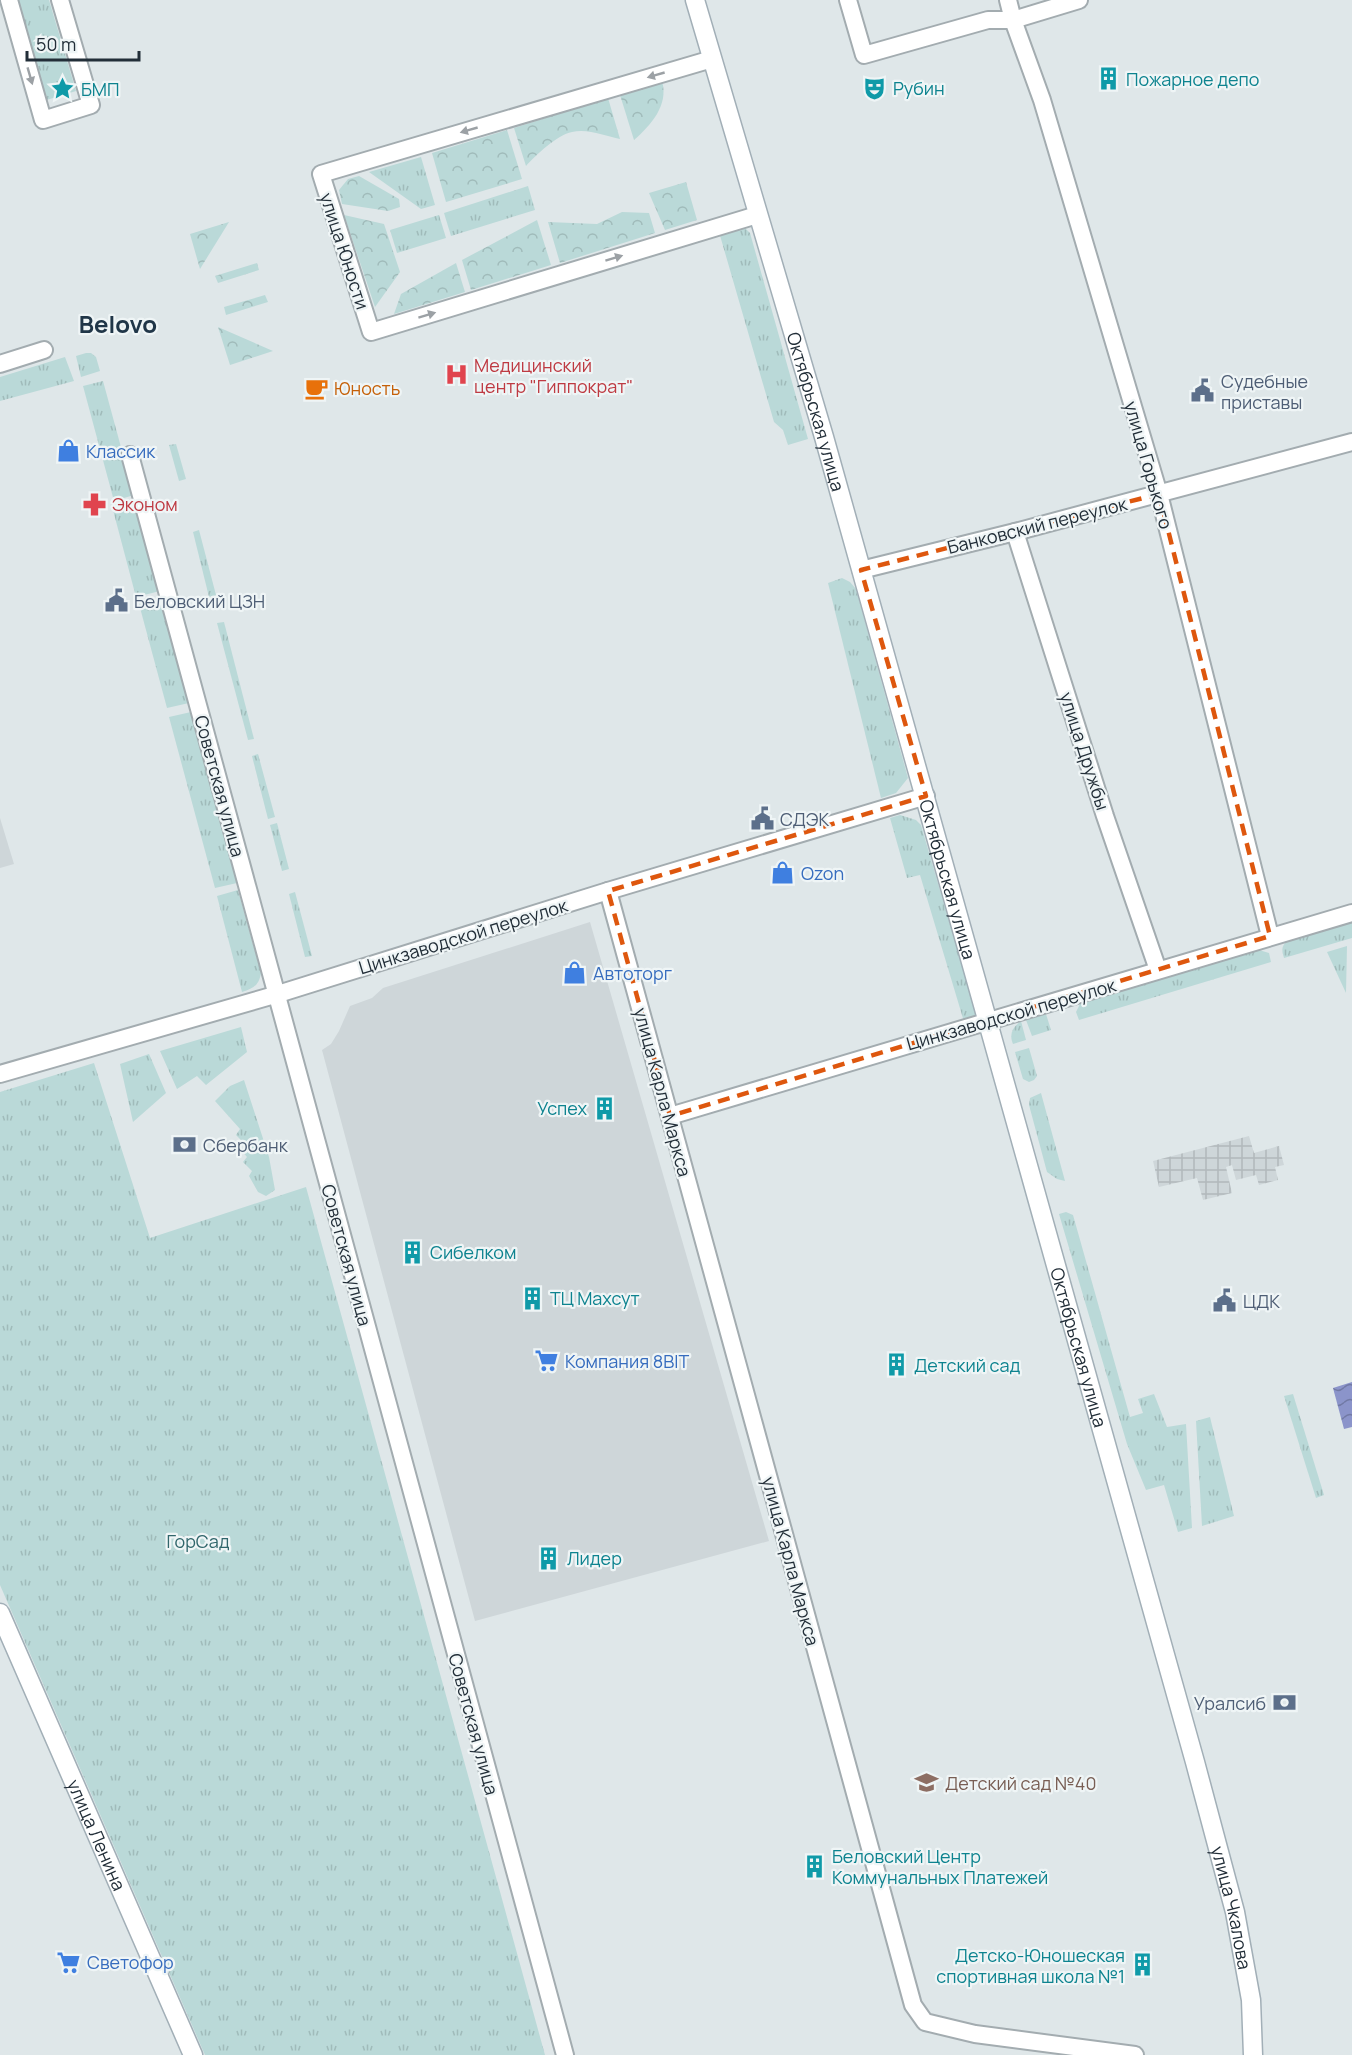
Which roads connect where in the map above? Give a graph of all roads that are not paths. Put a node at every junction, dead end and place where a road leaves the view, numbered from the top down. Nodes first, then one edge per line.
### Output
1 (9, 0) edge
2 (60, 0) edge
3 (695, 0) edge
4 (848, 0) edge
5 (1008, 0) edge
6 (1079, 0) edge
7 (1013, 20) junction
8 (712, 59) junction
9 (757, 215) junction
10 (44, 350) dead end
11 (0, 364) edge
12 (1352, 442) edge
13 (130, 455) dead end
14 (1159, 494) junction
15 (1015, 532) junction
16 (861, 570) junction
17 (926, 796) junction
18 (608, 891) junction
19 (1352, 913) edge
20 (1270, 936) junction
21 (1158, 970) junction
22 (278, 994) junction
23 (989, 1022) junction
24 (0, 1074) edge
25 (670, 1116) junction
26 (0, 1613) edge
27 (1195, 1762) joint
28 (193, 2055) edge
29 (565, 2055) edge
30 (1135, 2055) edge
31 (1253, 2055) edge

1 -> 2 street
3 - 8 street, Октябрьская улица
4 - 7 street
5 - 7 street, улица Горького
6 - 7 street
7 - 14 street, улица Горького
8 - 9 street, Октябрьская улица
8 -> 9 street, улица Юности
9 - 16 street, Октябрьская улица
10 - 11 street
12 - 14 street, Банковский переулок
13 - 22 street, Советская улица
14 - 15 street, Банковский переулок
14 - 20 street, улица Горького
15 - 16 street, Банковский переулок
15 - 21 street, улица Дружбы
16 - 17 street, Октябрьская улица
17 - 18 street, Цинкзаводской переулок
17 - 23 street, Октябрьская улица
18 - 22 street, Цинкзаводской переулок
18 - 25 street, улица Карла Маркса
19 - 20 street, Цинкзаводской переулок
20 - 21 street, Цинкзаводской переулок
21 - 23 street, Цинкзаводской переулок
22 - 24 street, Цинкзаводской переулок
22 - 29 street, Советская улица
23 - 25 street, Цинкзаводской переулок
23 - 27 street, Октябрьская улица
25 - 30 street, улица Карла Маркса
26 - 28 street, улица Ленина
27 - 31 street, улица Чкалова

